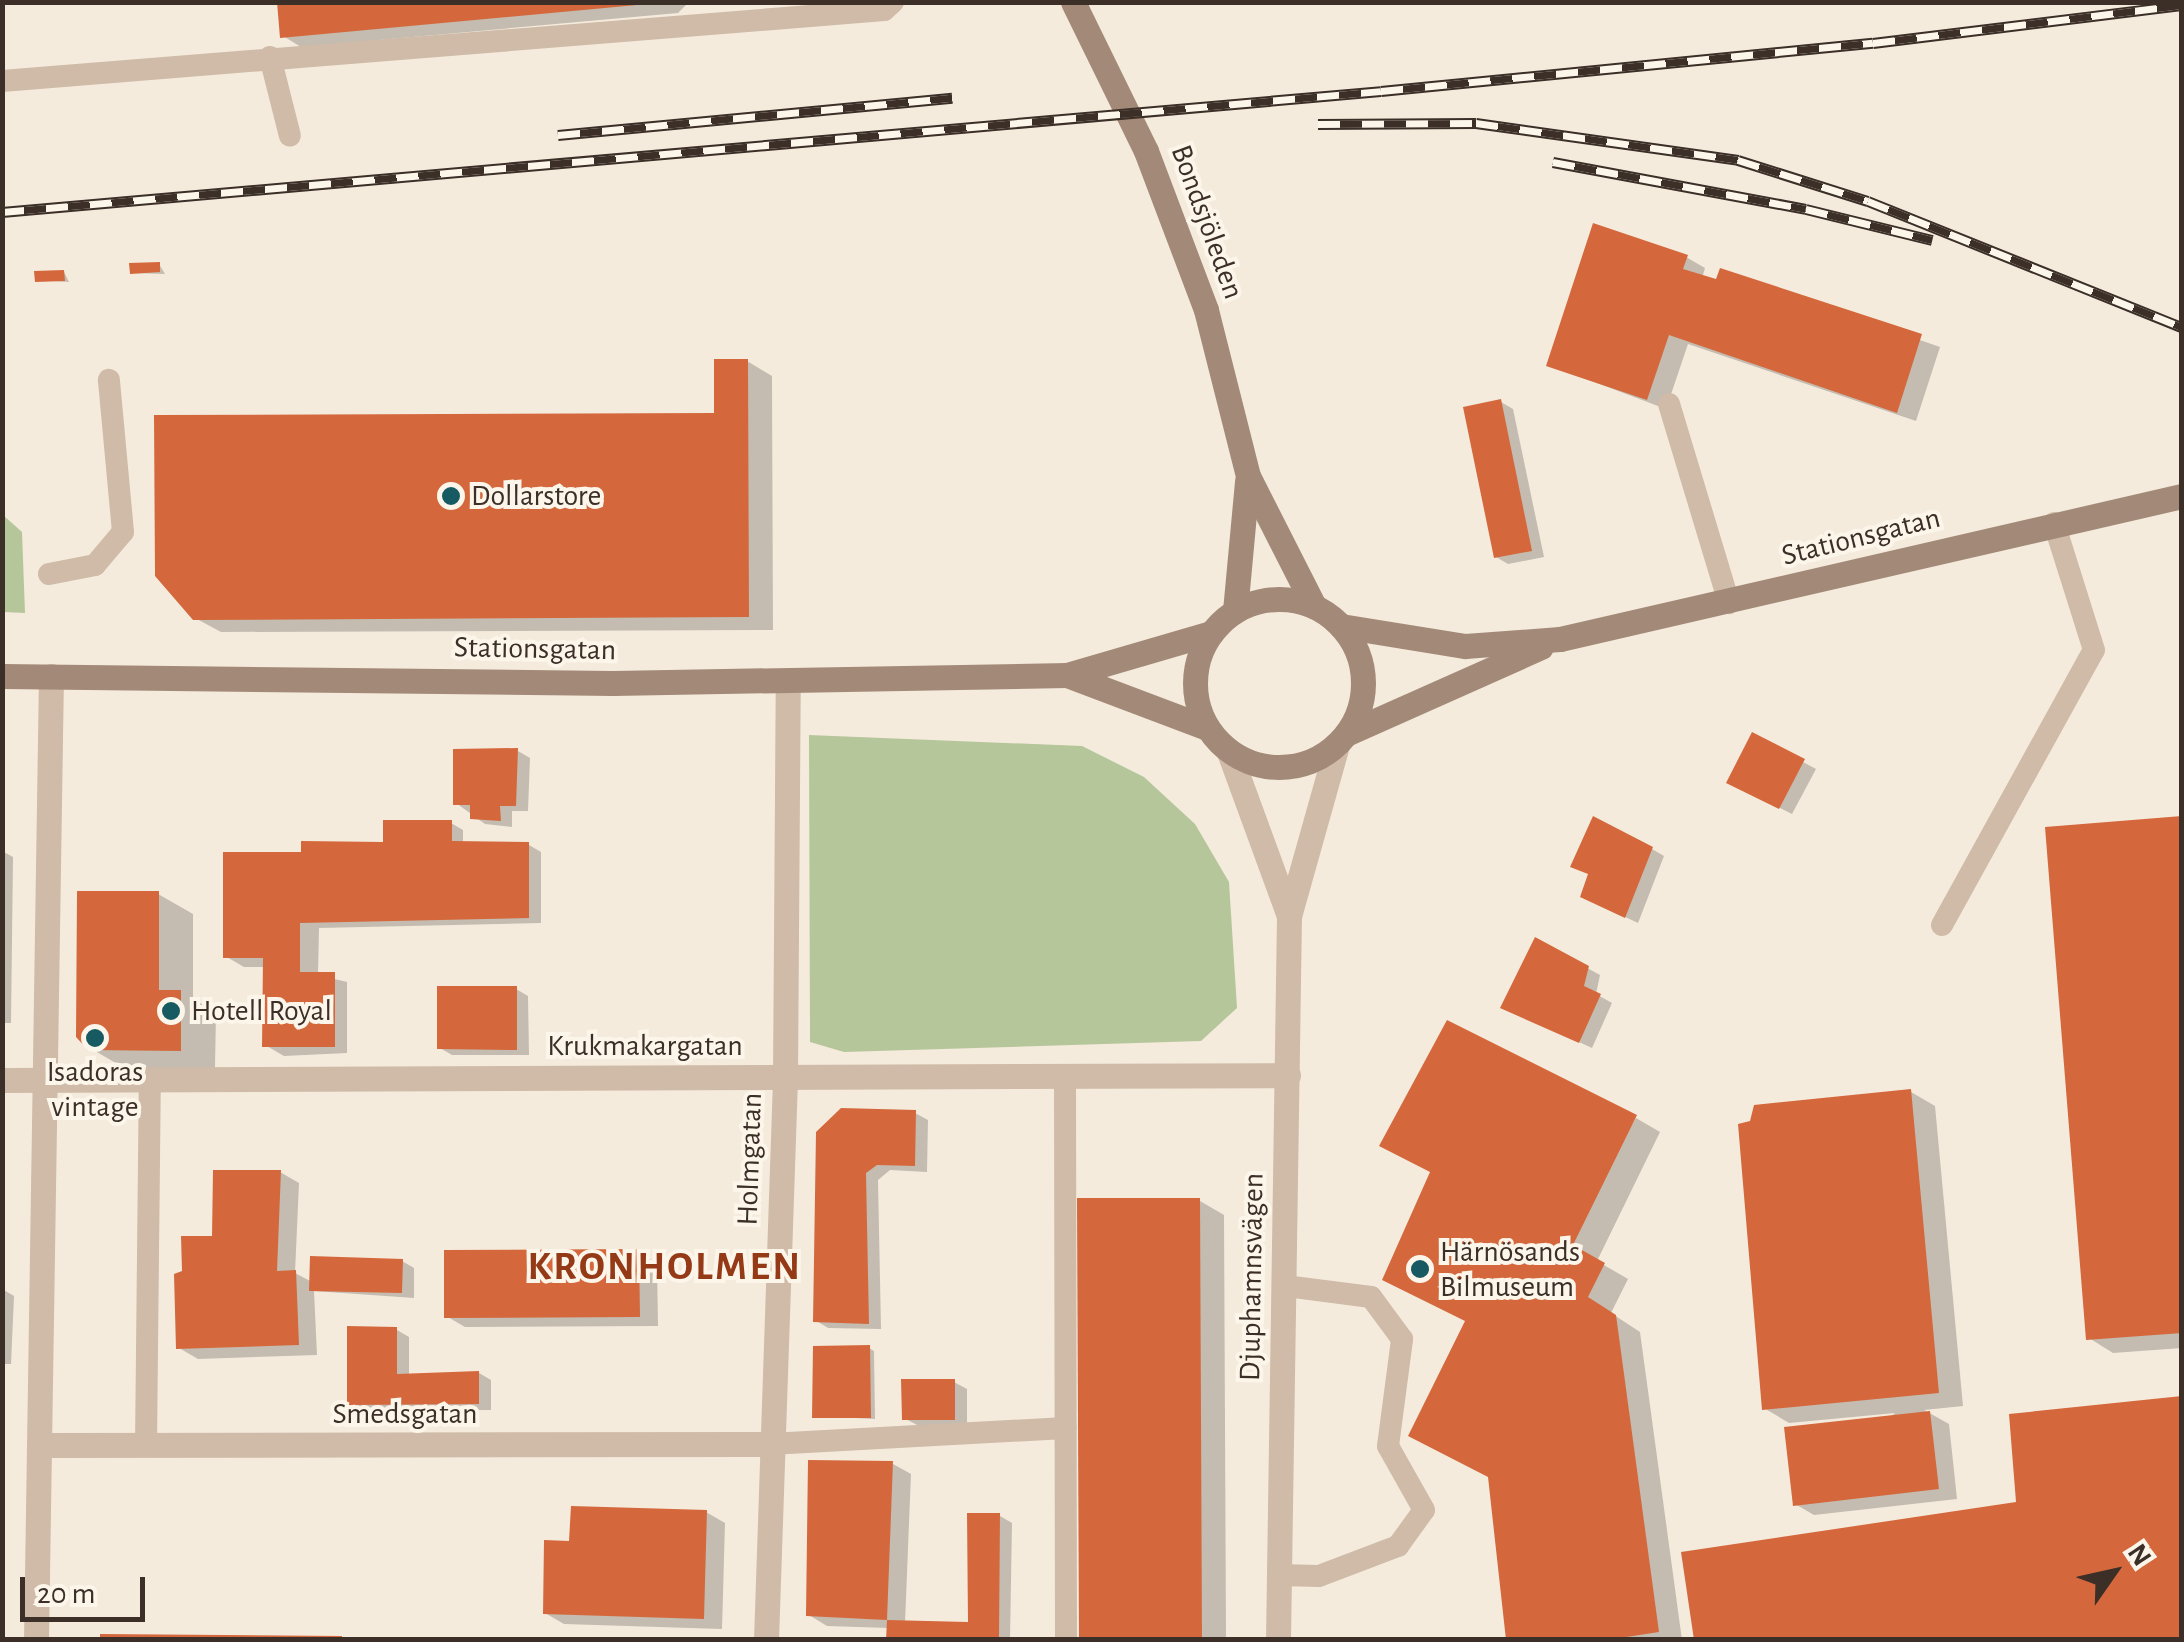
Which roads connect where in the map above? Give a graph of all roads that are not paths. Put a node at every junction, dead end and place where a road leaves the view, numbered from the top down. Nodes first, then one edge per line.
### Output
1 (893, 2) edge
2 (1073, 2) edge
3 (270, 56) junction
4 (2, 81) edge
5 (290, 136) dead end
6 (109, 380) dead end
7 (1669, 404) dead end
8 (1248, 476) junction
9 (2180, 499) edge
10 (2054, 523) junction
11 (49, 574) dead end
12 (1729, 603) junction
13 (1314, 606) junction
14 (1235, 610) junction
15 (1341, 626) junction
16 (1211, 633) junction
17 (1560, 639) junction
18 (1067, 675) junction
19 (2, 676) edge
20 (51, 676) junction
21 (788, 682) junction
22 (1207, 728) junction
23 (1343, 739) junction
24 (1230, 752) junction
25 (1288, 916) junction
26 (1942, 925) dead end
27 (1288, 1076) junction
28 (1065, 1077) junction
29 (785, 1078) junction
30 (2, 1080) edge
31 (48, 1080) junction
32 (150, 1080) junction
33 (1285, 1286) junction
34 (1066, 1428) junction
35 (770, 1444) junction
36 (39, 1446) junction
37 (146, 1446) junction
38 (1279, 1575) junction
39 (36, 1640) edge
40 (766, 1640) edge
41 (1066, 1640) edge
42 (1278, 1640) edge

1 - 3 lane
2 - 8 main road, Bondsjöleden
3 - 4 lane
3 - 5 lane
6 - 11 lane
7 - 12 lane
8 - 13 main road, Bondsjöleden
8 - 14 main road, Bondsjöleden
9 - 10 main road, Stationsgatan
10 - 12 main road, Stationsgatan
10 - 26 lane
12 - 17 main road, Stationsgatan
13 - 14 main road
13 - 15 main road
14 - 16 main road
15 - 17 main road, Stationsgatan
15 - 23 main road
16 - 18 main road, Stationsgatan
16 - 22 main road
17 - 23 main road, Stationsgatan
18 - 21 main road, Stationsgatan
18 - 22 main road, Stationsgatan
19 - 20 main road, Stationsgatan
20 - 21 main road, Stationsgatan
20 - 31 street
21 - 29 street, Holmgatan
22 - 24 main road
23 - 24 main road
23 - 25 street, Djuphamnsvägen
24 - 25 street, Djuphamnsvägen
25 - 27 street, Djuphamnsvägen
27 - 28 street, Krukmakargatan
27 - 33 street, Djuphamnsvägen
28 - 29 street, Krukmakargatan
28 - 34 lane
29 - 32 street, Krukmakargatan
29 - 35 street, Holmgatan
30 - 31 street, Krukmakargatan
31 - 32 street, Krukmakargatan
31 - 36 street
32 - 37 lane
33 - 38 street, Djuphamnsvägen
33 - 38 lane
34 - 35 lane
34 - 41 lane
35 - 37 street, Smedsgatan
35 - 40 street, Holmgatan
36 - 37 street, Smedsgatan
36 - 39 street
38 - 42 street, Djuphamnsvägen

